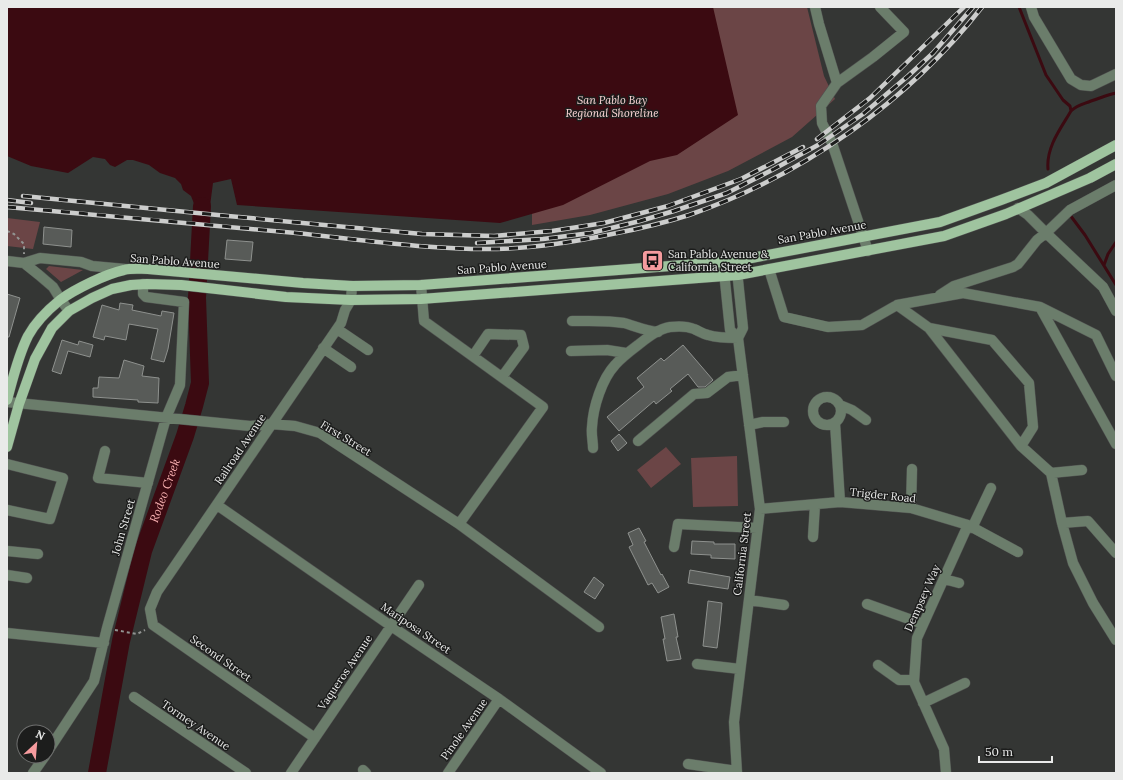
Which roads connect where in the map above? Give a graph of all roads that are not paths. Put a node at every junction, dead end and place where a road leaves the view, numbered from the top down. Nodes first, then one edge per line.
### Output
1 (815, 7) edge
2 (880, 7) edge
3 (1031, 7) edge
4 (1116, 74) edge
5 (837, 83) junction
6 (1116, 145) edge
7 (1116, 164) edge
8 (1116, 185) edge
9 (1018, 208) junction
10 (1046, 233) junction
11 (863, 237) junction
12 (868, 251) junction
13 (7, 261) edge
14 (736, 261) junction
15 (723, 262) junction
16 (24, 263) junction
17 (125, 269) junction
18 (768, 269) junction
19 (738, 275) junction
20 (725, 276) junction
21 (143, 284) junction
22 (421, 285) junction
23 (352, 286) junction
24 (937, 298) junction
25 (421, 299) junction
26 (60, 300) junction
27 (351, 300) junction
28 (897, 305) junction
29 (1040, 307) junction
30 (69, 311) junction
31 (1116, 311) edge
32 (572, 322) dead end
33 (929, 328) junction
34 (337, 329) junction
35 (658, 332) junction
36 (738, 338) junction
37 (323, 348) junction
38 (368, 350) dead end
39 (571, 351) dead end
40 (626, 353) junction
41 (473, 356) junction
42 (351, 367) dead end
43 (743, 375) junction
44 (1116, 376) edge
45 (502, 377) junction
46 (7, 401) edge
47 (20, 404) junction
48 (840, 405) junction
49 (166, 418) junction
50 (866, 420) dead end
51 (784, 422) dead end
52 (835, 423) junction
53 (271, 424) junction
54 (749, 425) junction
55 (638, 441) dead end
56 (1116, 444) edge
57 (1021, 446) junction
58 (7, 447) edge
59 (593, 448) dead end
60 (105, 451) dead end
61 (7, 464) edge
62 (912, 469) dead end
63 (1082, 470) dead end
64 (1051, 473) junction
65 (148, 483) junction
66 (991, 488) dead end
67 (840, 502) junction
68 (216, 505) junction
69 (815, 505) junction
70 (910, 508) junction
71 (760, 509) junction
72 (7, 510) edge
73 (1062, 523) junction
74 (459, 524) junction
75 (970, 526) junction
76 (758, 528) junction
77 (813, 537) dead end
78 (674, 547) dead end
79 (7, 551) edge
80 (1018, 552) dead end
81 (1116, 553) edge
82 (38, 554) dead end
83 (7, 576) edge
84 (27, 578) dead end
85 (944, 579) junction
86 (958, 584) dead end
87 (419, 585) dead end
88 (749, 600) junction
89 (867, 604) dead end
90 (784, 605) dead end
91 (923, 624) junction
92 (153, 625) joint
93 (391, 626) junction
94 (599, 627) dead end
95 (7, 633) edge
96 (1116, 640) edge
97 (104, 643) junction
98 (697, 664) dead end
99 (878, 665) dead end
100 (740, 669) junction
101 (914, 680) junction
102 (965, 683) dead end
103 (134, 697) dead end
104 (500, 699) junction
105 (923, 703) junction
106 (315, 738) junction
107 (56, 739) edge
108 (688, 764) dead end
109 (737, 772) edge
110 (246, 773) edge
111 (291, 773) edge
112 (448, 773) edge
113 (601, 773) edge
114 (946, 773) edge

1 - 5 street
2 - 5 street
3 - 4 street
5 - 11 street
6 - 11 main road, San Pablo Avenue
7 - 9 main road
8 - 10 street
9 - 10 street
9 - 12 main road
10 - 24 street
10 - 31 street
11 - 12 street
11 - 14 main road, San Pablo Avenue
12 - 18 main road
13 - 16 street, San Pablo Avenue
14 - 15 main road, San Pablo Avenue
14 - 19 street, California Street
15 - 20 street, California Street
15 - 22 main road, San Pablo Avenue
16 - 17 street, San Pablo Avenue
16 - 26 street
17 - 23 main road, San Pablo Avenue
17 - 26 main road
18 - 19 main road
18 - 28 street
19 - 20 main road
19 - 36 street, California Street
20 - 25 main road
20 - 36 street, California Street
21 - 27 main road
21 - 30 main road
21 - 49 street, John Street
22 - 23 main road, San Pablo Avenue
22 - 25 street
23 - 27 street, Railroad Avenue
24 - 28 street
24 - 29 street
25 - 27 main road
25 - 41 street
26 - 30 street
26 - 46 main road
27 - 34 street, Railroad Avenue
28 - 33 street
29 - 44 street
29 - 56 street
30 - 47 main road
32 - 35 street
33 - 57 street
33 - 57 street
34 - 37 street, Railroad Avenue
34 - 38 street
35 - 36 street
35 - 40 street
36 - 43 street, California Street
37 - 42 street
37 - 53 street, Railroad Avenue
39 - 40 street
40 - 59 street
41 - 45 street
41 - 45 street
43 - 54 street, California Street
43 - 55 street
45 - 74 street
46 - 47 street, First Street
47 - 49 street, First Street
47 - 58 main road
48 - 50 street
48 - 52 street
48 - 52 street
49 - 53 street, First Street
49 - 65 street, John Street
51 - 54 street
52 - 67 street
53 - 68 street, Railroad Avenue
53 - 74 street, First Street
54 - 71 street, California Street
57 - 64 street
60 - 65 street
61 - 72 street
62 - 70 street
63 - 64 street
64 - 73 street
65 - 97 street, John Street
66 - 75 street, Dempsey Way
67 - 69 street, Trigder Road
67 - 70 street, Trigder Road
68 - 92 street, Railroad Avenue
68 - 93 street, Mariposa Street
69 - 71 street, Trigder Road
69 - 77 street
70 - 75 street, Trigder Road
71 - 76 street, California Street
73 - 81 street
73 - 96 street
74 - 94 street, First Street
75 - 80 street, Trigder Road
75 - 85 street, Dempsey Way
76 - 78 street
76 - 88 street, California Street
79 - 82 street
83 - 84 street
85 - 86 street
85 - 91 street, Dempsey Way
87 - 93 street, Vaqueros Avenue
88 - 90 street
88 - 100 street, California Street
89 - 91 street
91 - 101 street, Dempsey Way
92 - 106 street, Second Street
93 - 104 street, Mariposa Street
93 - 106 street, Vaqueros Avenue
95 - 97 street
97 - 107 street
98 - 100 street
99 - 101 street
100 - 109 street, California Street
101 - 105 street, Dempsey Way
102 - 105 street
103 - 110 street, Tormey Avenue
104 - 112 street, Pinole Avenue
104 - 113 street, Mariposa Street
105 - 114 street, Dempsey Way
106 - 111 street, Vaqueros Avenue
108 - 109 street

